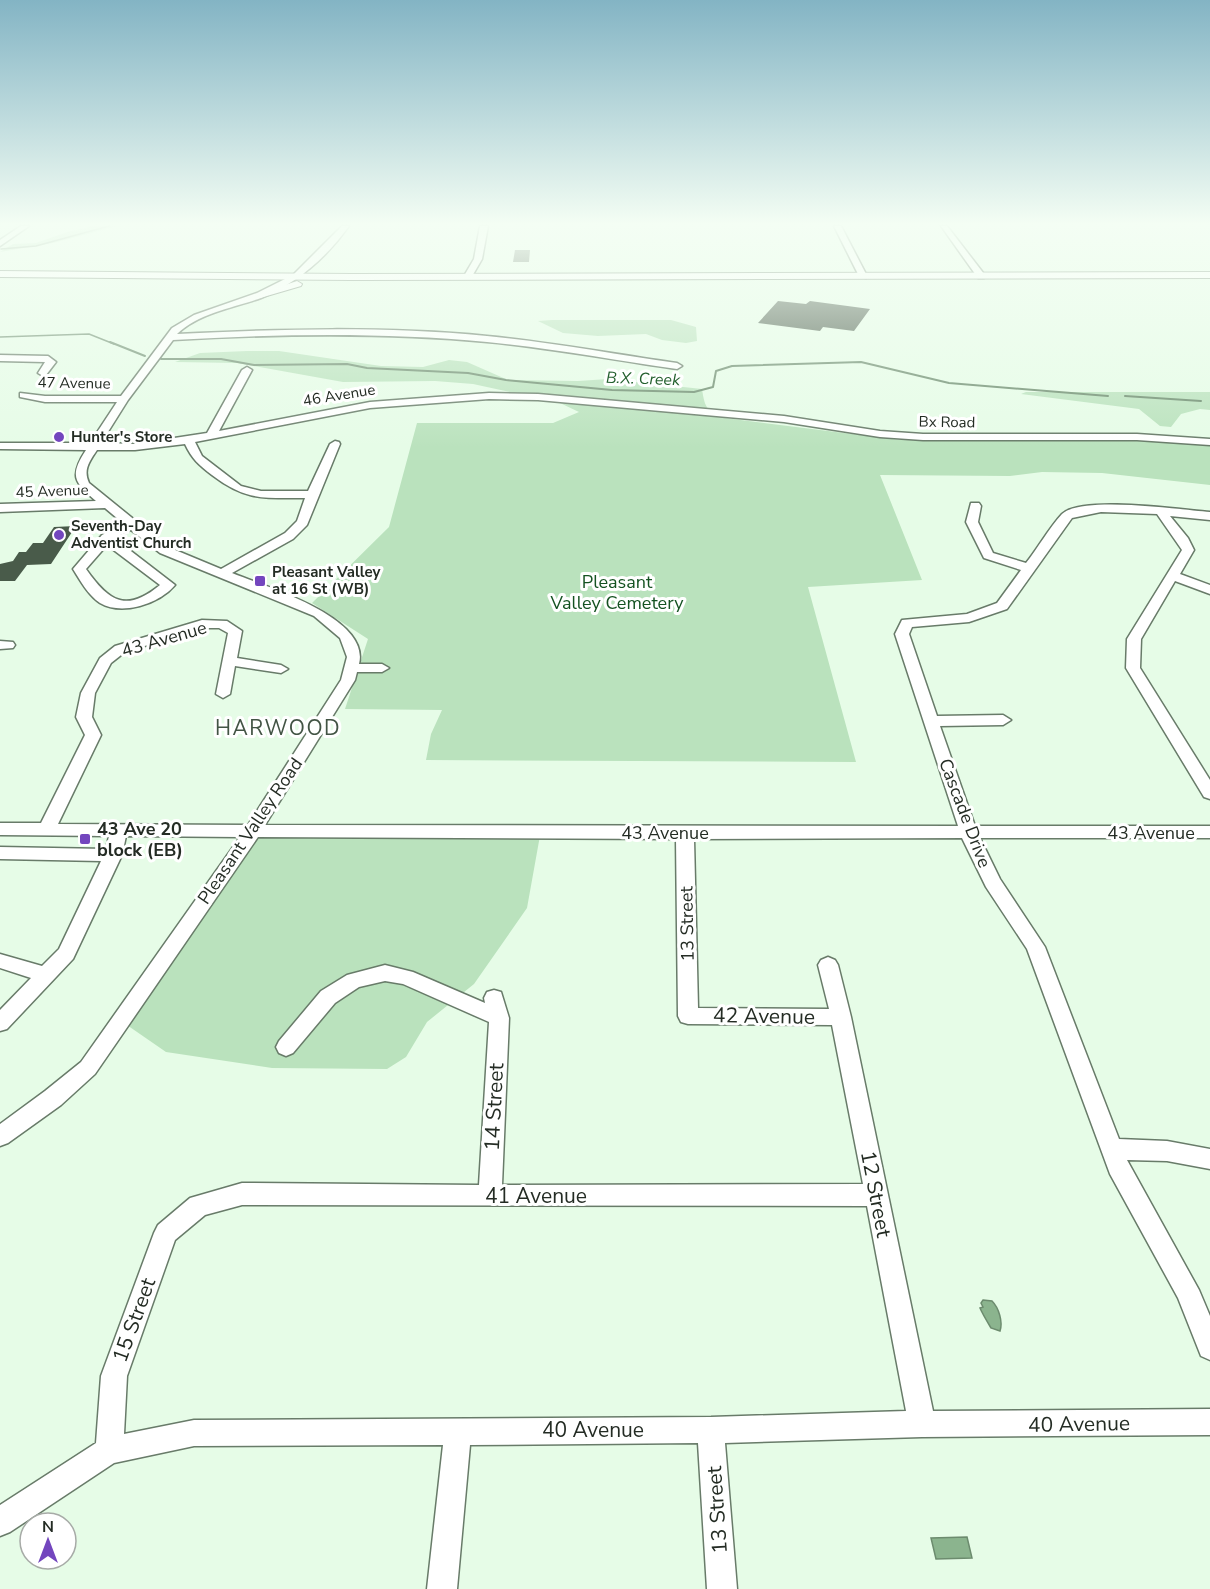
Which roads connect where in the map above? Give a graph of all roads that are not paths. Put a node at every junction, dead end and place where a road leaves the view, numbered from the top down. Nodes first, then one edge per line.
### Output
1 (245, 300) edge
2 (169, 337) junction
3 (0, 358) edge
4 (677, 366) dead end
5 (248, 370) dead end
6 (43, 373) dead end
7 (24, 395) dead end
8 (124, 399) junction
9 (684, 410) joint
10 (212, 434) junction
11 (189, 440) junction
12 (1210, 442) edge
13 (335, 444) dead end
14 (0, 446) edge
15 (93, 446) junction
16 (312, 495) junction
17 (106, 504) junction
18 (975, 506) dead end
19 (0, 508) edge
20 (1162, 513) junction
21 (1210, 516) edge
22 (131, 525) junction
23 (106, 538) junction
24 (1030, 569) junction
25 (221, 574) junction
26 (1173, 576) junction
27 (1210, 590) edge
28 (229, 661) junction
29 (353, 668) junction
30 (382, 668) dead end
31 (281, 669) dead end
32 (223, 694) dead end
33 (1003, 720) dead end
34 (931, 721) junction
35 (1210, 794) edge
36 (0, 829) edge
37 (47, 829) junction
38 (119, 830) junction
39 (253, 831) junction
40 (1210, 832) edge
41 (685, 833) junction
42 (969, 834) junction
43 (0, 853) edge
44 (113, 855) junction
45 (0, 961) edge
46 (828, 965) dead end
47 (46, 975) junction
48 (688, 1016) joint
49 (841, 1017) junction
50 (0, 1023) edge
51 (286, 1047) dead end
52 (0, 1136) edge
53 (1112, 1149) junction
54 (1210, 1159) edge
55 (876, 1195) junction
56 (490, 1196) junction
57 (198, 1206) joint
58 (1210, 1347) edge
59 (1210, 1422) edge
60 (922, 1424) junction
61 (458, 1430) junction
62 (711, 1430) junction
63 (109, 1450) junction
64 (0, 1522) edge
65 (442, 1589) edge
66 (722, 1589) edge

1 - 2 street
2 - 4 street
2 - 8 street
3 - 6 street, 47 Avenue
5 - 10 street
7 - 8 street, 47 Avenue
8 - 15 street
9 - 10 street, 46 Avenue
9 - 12 street, Bx Road
10 - 11 street, 46 Avenue
11 - 15 street, 46 Avenue
11 - 16 street
13 - 16 street
14 - 15 street, 46 Avenue
15 - 17 street
16 - 25 street
17 - 19 street, 45 Avenue
17 - 22 street
18 - 24 street
20 - 21 street, Cascade Drive
20 - 24 street, Cascade Drive
20 - 26 street
22 - 23 street
22 - 25 street
23 - 23 street
24 - 34 street, Cascade Drive
25 - 29 street
26 - 27 street
26 - 35 street
28 - 31 street
28 - 32 street, 43 Avenue
28 - 37 street, 43 Avenue
29 - 30 street
29 - 39 street, Pleasant Valley Road
33 - 34 street
34 - 42 street, Cascade Drive
36 - 37 street, 43 Avenue
37 - 38 street, 43 Avenue
38 - 39 street, 43 Avenue
38 - 44 street
39 - 41 street, 43 Avenue
39 - 52 street, Pleasant Valley Road
40 - 42 street, 43 Avenue
41 - 42 street, 43 Avenue
41 - 48 street, 13 Street
42 - 53 street, Cascade Drive
43 - 44 street
44 - 47 street
45 - 47 street
46 - 49 street, 12 Street
47 - 50 street
48 - 49 street, 42 Avenue
49 - 55 street, 12 Street
51 - 56 street, 14 Street
53 - 54 street
53 - 58 street, Cascade Drive
55 - 56 street, 41 Avenue
55 - 60 street, 12 Street
56 - 57 street, 41 Avenue
57 - 63 street, 15 Street
59 - 60 street, 40 Avenue
60 - 62 street, 40 Avenue
61 - 62 street, 40 Avenue
61 - 63 street, 40 Avenue
61 - 65 street
62 - 66 street, 13 Street
63 - 64 street, 40 Avenue

